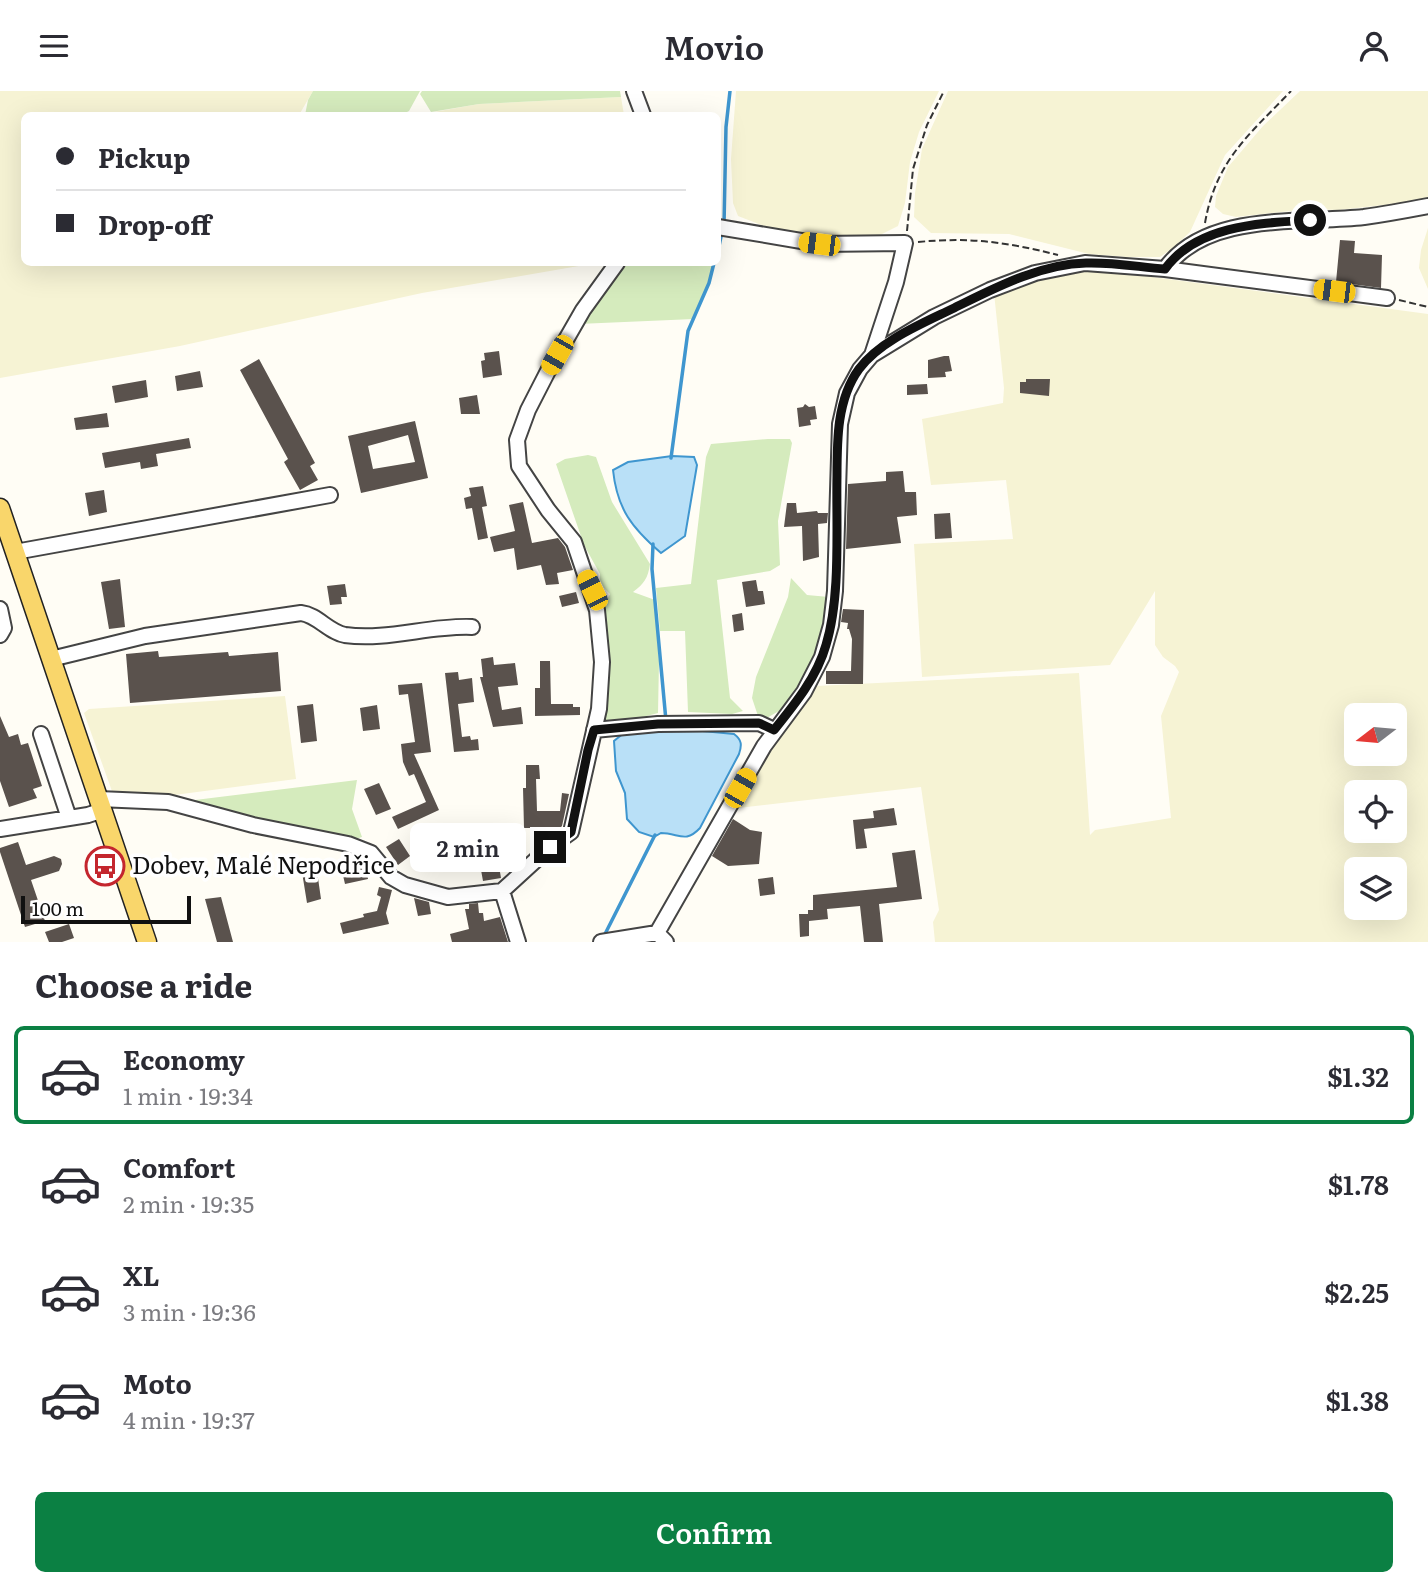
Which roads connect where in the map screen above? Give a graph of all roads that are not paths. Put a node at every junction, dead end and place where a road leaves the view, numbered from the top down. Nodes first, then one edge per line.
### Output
1 (634, 91) edge
2 (642, 112) edge
3 (1428, 207) edge
4 (721, 228) edge
5 (616, 266) edge
6 (1165, 269) junction
7 (1387, 298) road end
8 (872, 355) junction
9 (330, 495) dead end
10 (0, 508) edge
11 (4, 531) edge
12 (15, 552) junction
13 (0, 609) edge
14 (472, 627) dead end
15 (0, 635) edge
16 (51, 659) junction
17 (594, 730) junction
18 (774, 730) junction
19 (41, 734) dead end
20 (101, 805) junction
21 (69, 818) junction
22 (1, 827) edge
23 (502, 891) junction
24 (662, 937) edge
25 (147, 942) edge
26 (518, 942) edge
27 (601, 942) edge

1 - 2 street
3 - 6 street
4 - 8 street
5 - 17 street
6 - 7 street
6 - 8 street
8 - 18 street
9 - 12 street
10 - 11 main road
11 - 12 main road
12 - 16 main road
13 - 15 street
14 - 16 street
16 - 20 main road
17 - 18 street
17 - 23 street
18 - 24 street
19 - 21 street
20 - 21 street
20 - 23 street
20 - 25 main road
21 - 22 street
23 - 26 street
24 - 27 street

